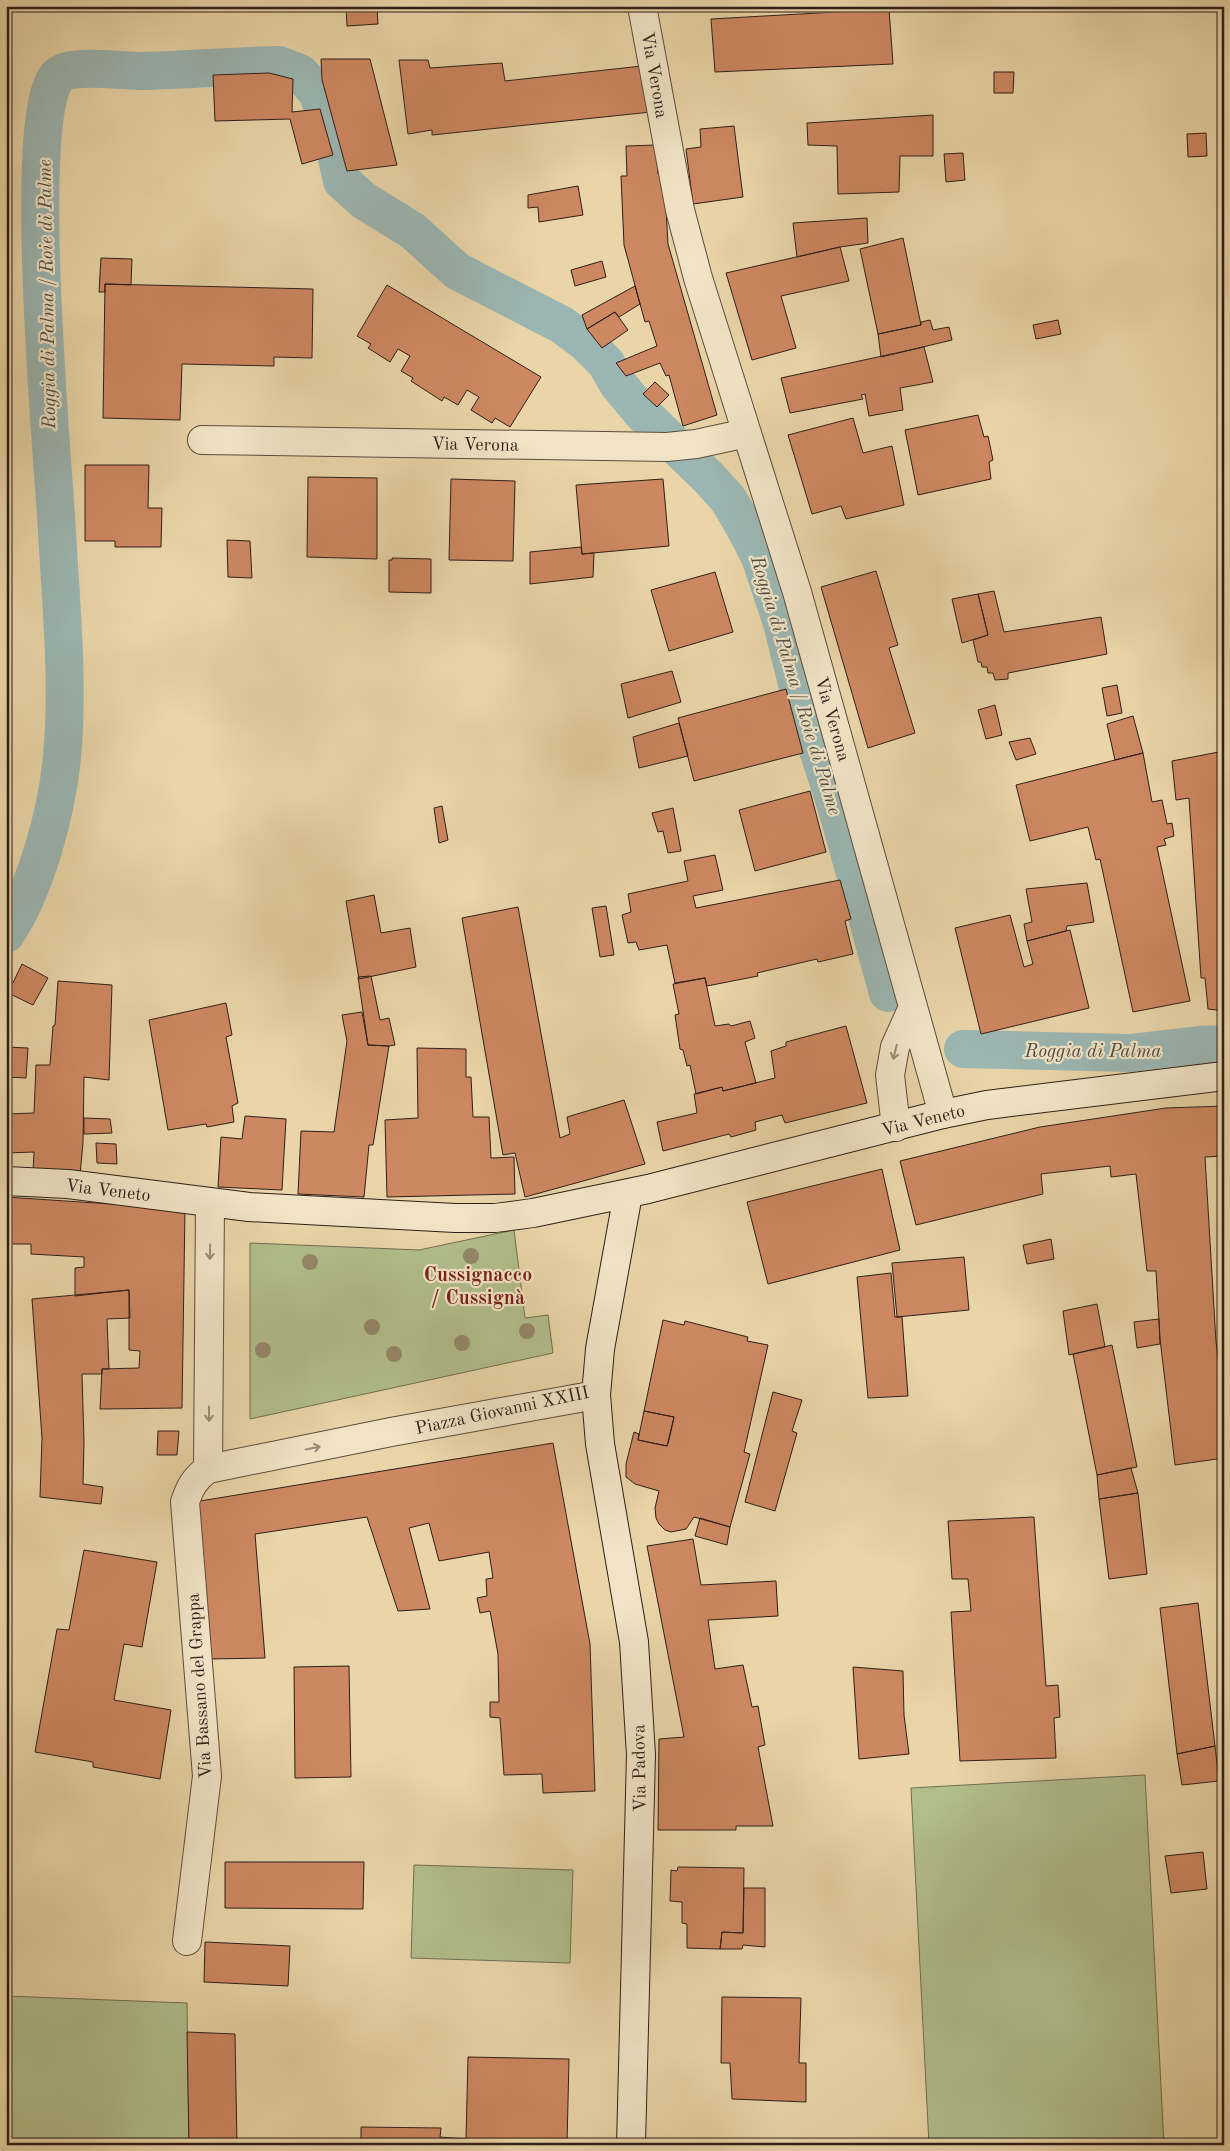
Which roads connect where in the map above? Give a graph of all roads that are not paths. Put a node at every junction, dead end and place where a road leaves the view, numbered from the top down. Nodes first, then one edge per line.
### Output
1 (642, 6) edge
2 (747, 432) junction
3 (202, 440) dead end
4 (913, 1007) junction
5 (1224, 1076) edge
6 (943, 1114) junction
7 (896, 1127) junction
8 (6, 1181) edge
9 (628, 1194) junction
10 (210, 1203) junction
11 (596, 1395) junction
12 (208, 1469) junction
13 (187, 1941) dead end
14 (631, 2145) edge

1 - 2 street, Via Verona
2 - 3 street, Via Verona
2 - 4 street, Via Verona
4 - 6 street, Via Verona
4 -> 7 street
5 - 6 street, Via Veneto
6 - 7 street, Via Veneto
7 - 9 street, Via Veneto
8 - 10 street, Via Veneto
9 - 10 street
9 - 11 street, Piazza Giovanni XXIII
10 -> 12 street
12 -> 11 street, Piazza Giovanni XXIII
11 - 14 street, Via Padova
12 - 13 street, Via Bassano del Grappa

